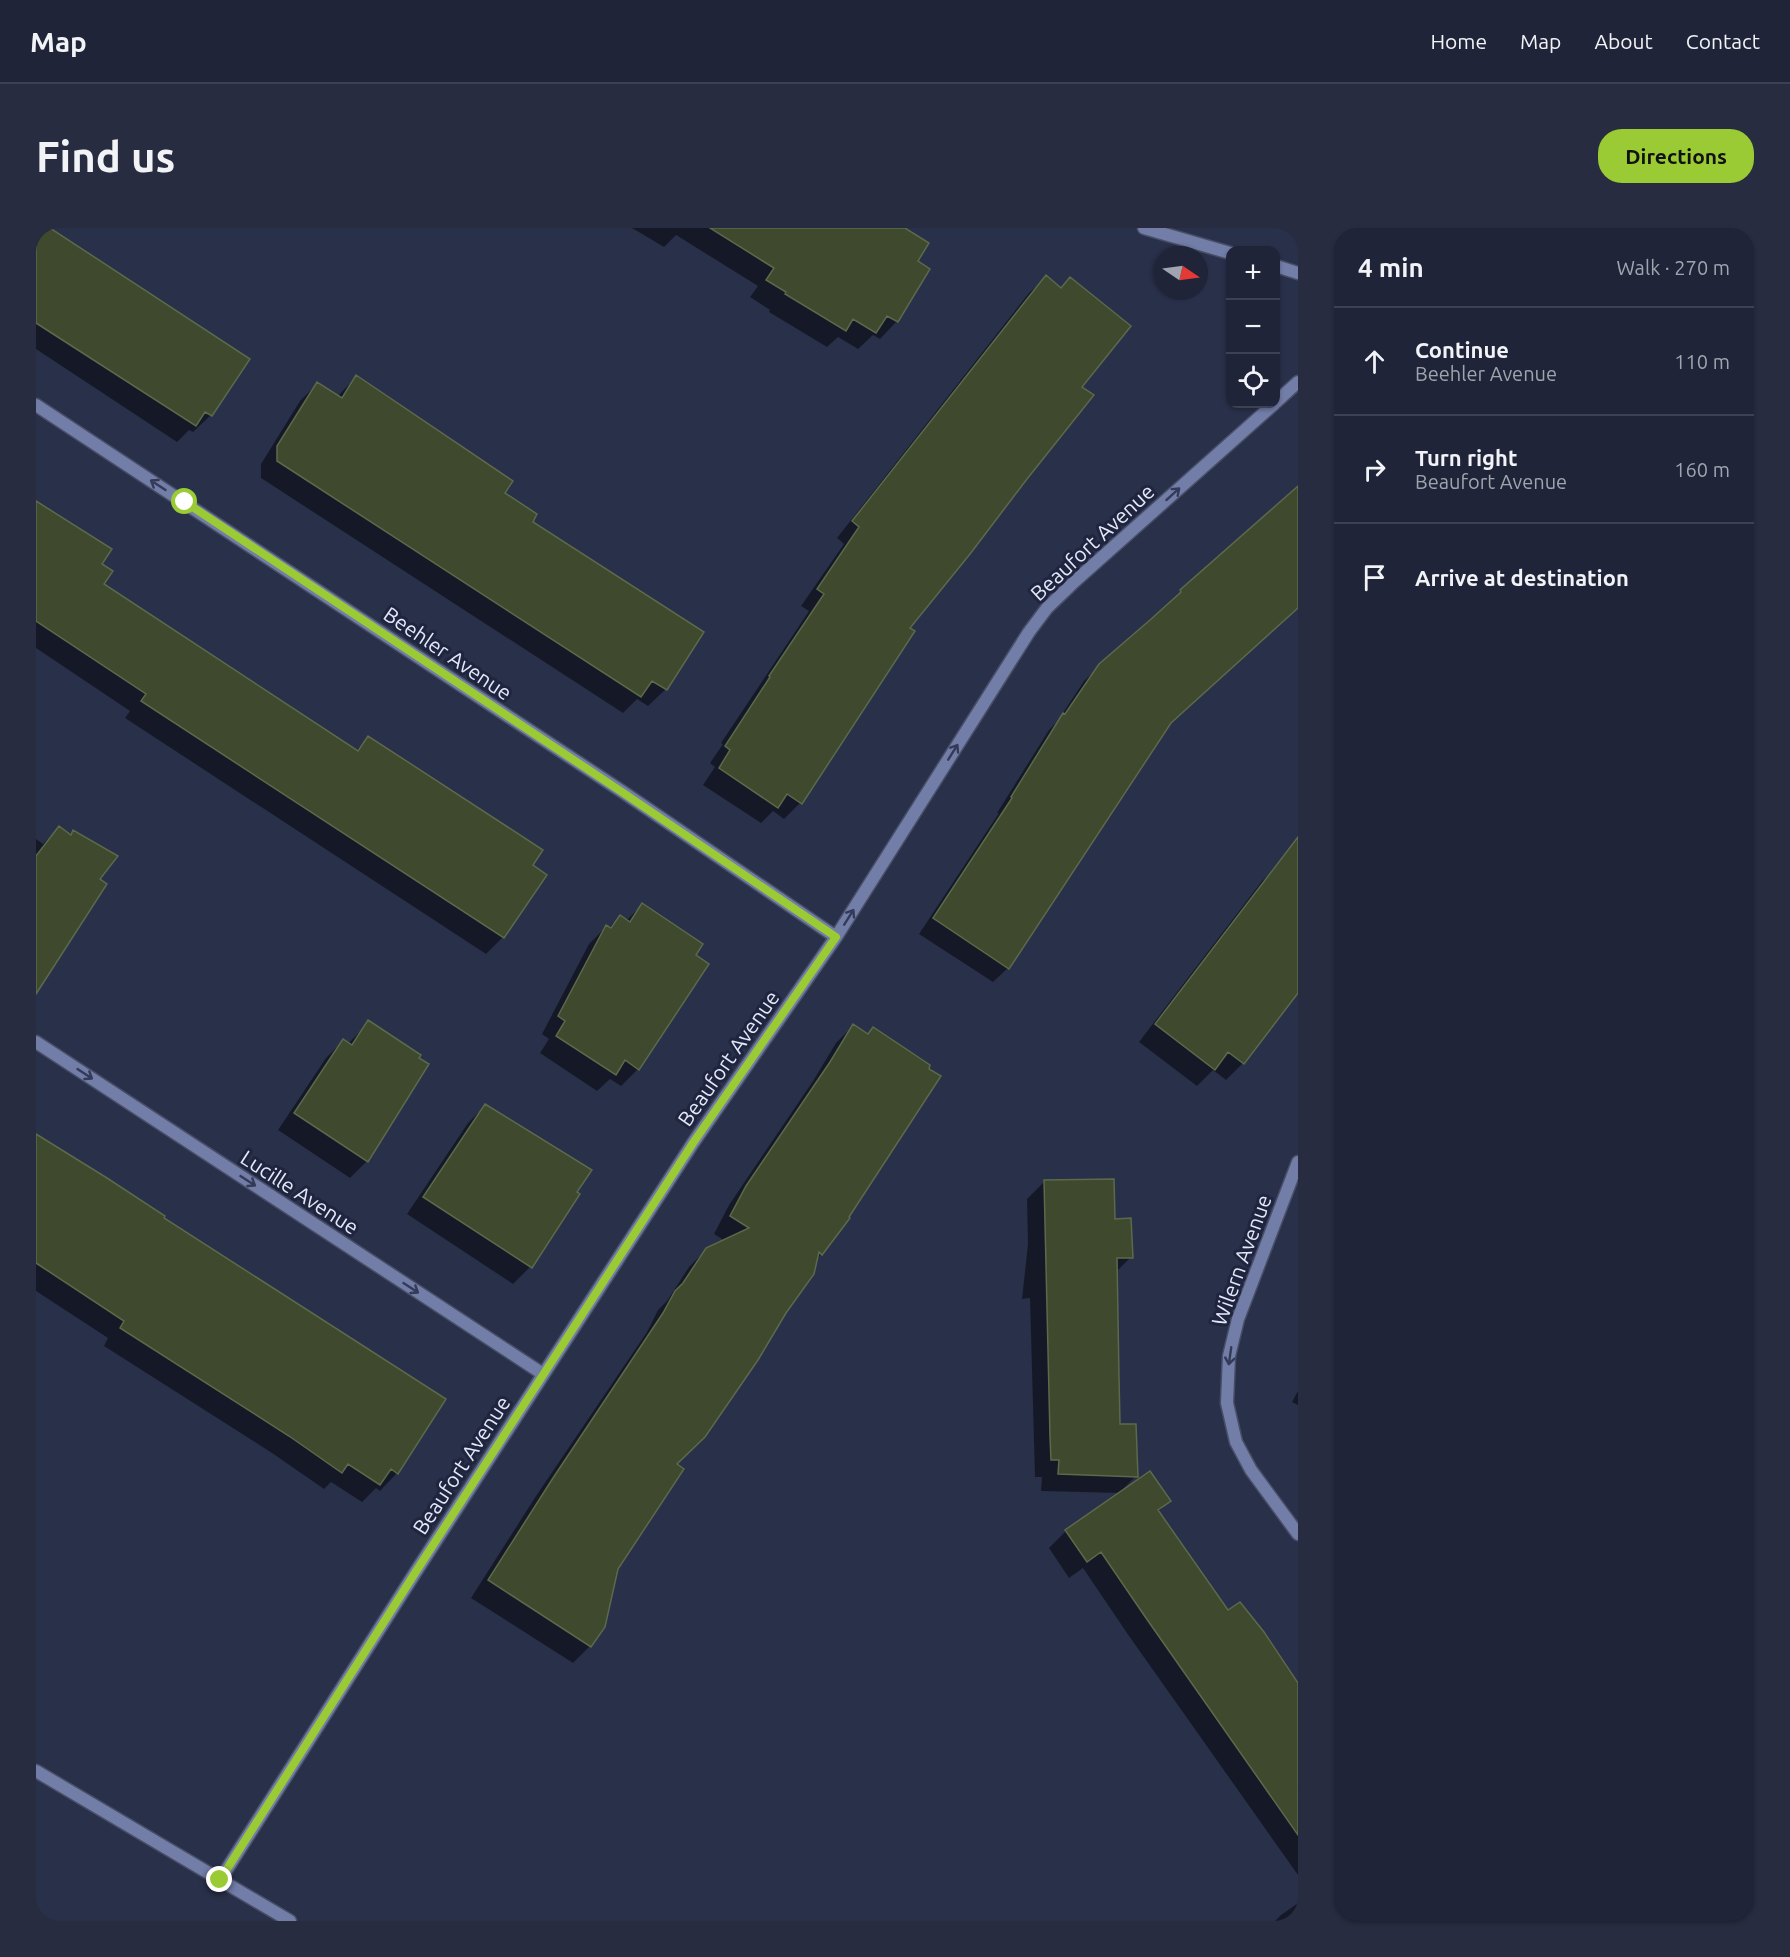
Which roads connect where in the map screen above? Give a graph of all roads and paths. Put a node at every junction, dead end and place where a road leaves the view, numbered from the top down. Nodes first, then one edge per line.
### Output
1 (1144, 228) edge
2 (1226, 252) edge
3 (1280, 268) edge
4 (1298, 273) edge
5 (1298, 382) edge
6 (1280, 398) edge
7 (36, 405) edge
8 (1269, 408) edge
9 (836, 937) junction
10 (36, 1042) edge
11 (1298, 1162) edge
12 (543, 1374) junction
13 (1298, 1534) edge
14 (36, 1771) edge
15 (220, 1880) junction
16 (290, 1921) edge

1 - 2 street
3 - 4 street
5 - 6 street, Beaufort Avenue
9 -> 7 street, Beehler Avenue
9 -> 8 street, Beaufort Avenue
9 - 12 street, Beaufort Avenue
10 -> 12 street, Lucille Avenue
11 -> 13 street, Wilern Avenue
12 - 15 street, Beaufort Avenue
14 - 15 street
15 - 16 street

